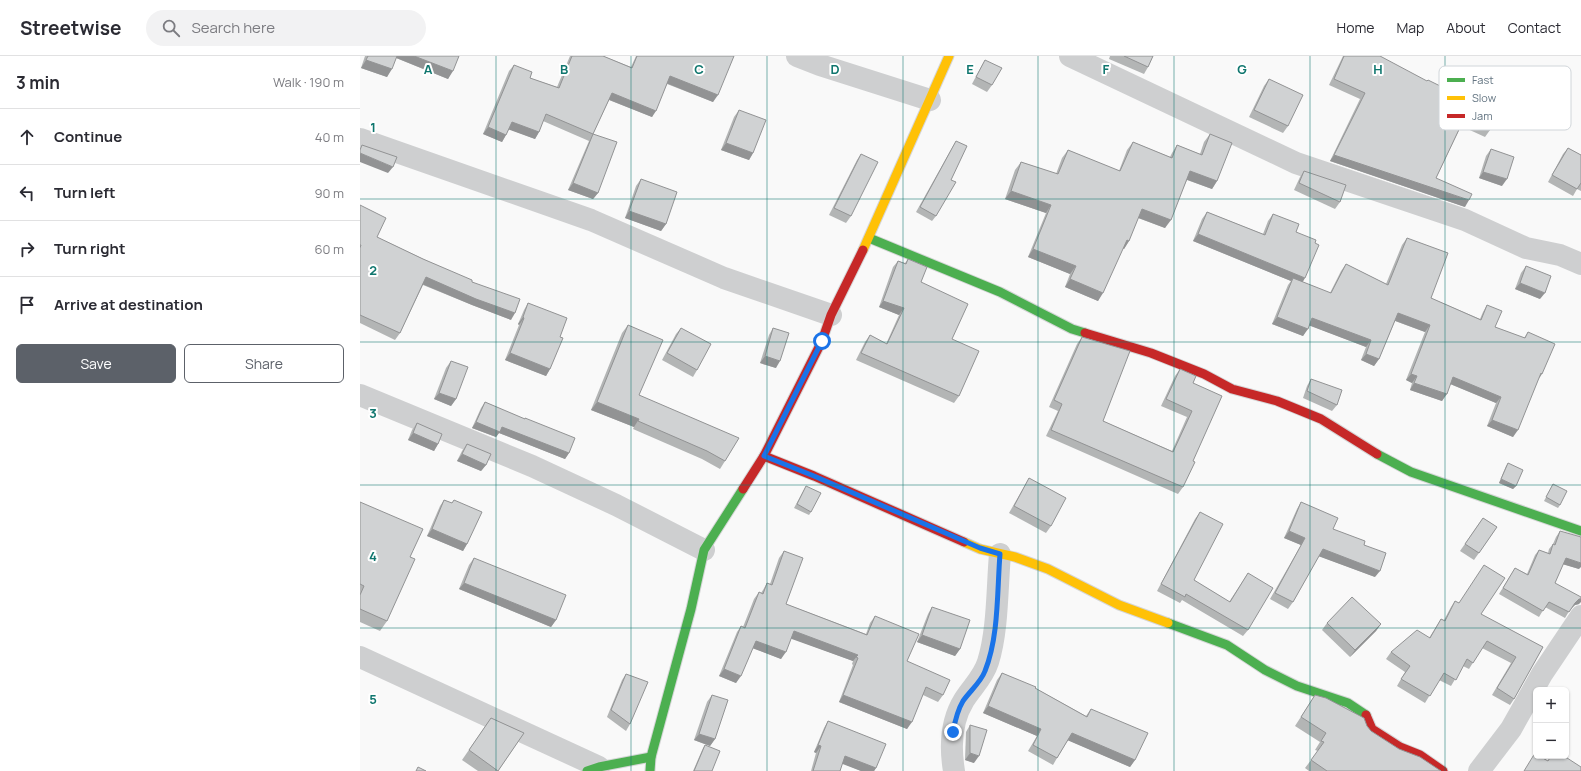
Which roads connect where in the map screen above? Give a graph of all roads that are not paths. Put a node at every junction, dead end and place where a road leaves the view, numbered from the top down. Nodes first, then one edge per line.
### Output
1 (797, 56) edge
2 (949, 56) edge
3 (1070, 56) edge
4 (930, 100) junction
5 (360, 139) edge
6 (868, 238) junction
7 (1581, 264) edge
8 (831, 315) junction
9 (360, 395) edge
10 (764, 456) junction
11 (1581, 531) edge
12 (704, 550) junction
13 (1000, 554) junction
14 (1581, 616) edge
15 (360, 657) edge
16 (651, 757) junction
17 (593, 769) edge
18 (650, 771) edge
19 (954, 771) edge
20 (1444, 771) edge
21 (1480, 771) edge

1 - 4 street
2 - 4 street
3 - 7 street
4 - 6 street
5 - 8 street
6 - 8 street
6 - 11 street
8 - 10 street
9 - 12 street
10 - 12 street
10 - 13 street
12 - 16 street
13 - 19 street
13 - 20 street
14 - 21 street
15 - 17 street
16 - 17 street
16 - 18 street

